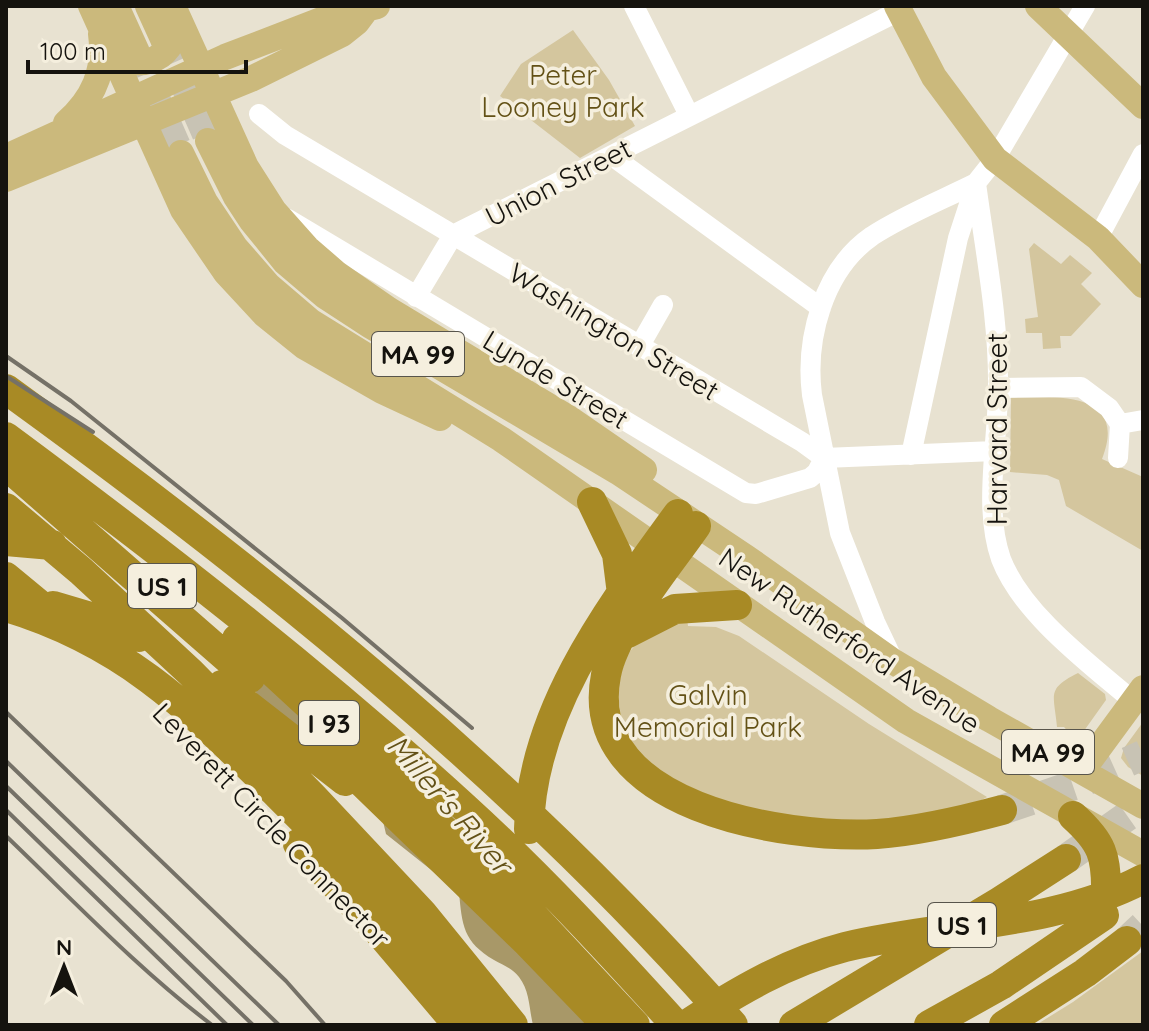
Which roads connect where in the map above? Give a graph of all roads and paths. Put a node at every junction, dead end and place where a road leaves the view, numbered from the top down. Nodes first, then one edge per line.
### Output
1 (148, 6) edge
2 (634, 6) edge
3 (1038, 6) edge
4 (1085, 6) edge
5 (371, 8) edge
6 (898, 8) edge
7 (175, 10) edge
8 (102, 12) edge
9 (1068, 34) junction
10 (163, 39) tunnel mouth
11 (123, 49) junction
12 (202, 68) junction
13 (213, 94) junction
14 (1143, 106) edge
15 (139, 110) junction
16 (259, 114) dead end
17 (689, 115) junction
18 (44, 139) junction
19 (208, 141) tunnel mouth
20 (86, 145) junction
21 (1143, 154) edge
22 (240, 155) junction
23 (612, 156) junction
24 (6, 157) edge
25 (995, 159) junction
26 (174, 163) junction
27 (6, 179) edge
28 (976, 183) junction
29 (274, 211) junction
30 (453, 235) junction
31 (1098, 238) junction
32 (1143, 285) edge
33 (416, 297) junction
34 (663, 305) dead end
35 (821, 308) junction
36 (639, 347) junction
37 (998, 388) junction
38 (6, 389) edge
39 (1143, 420) edge
40 (1120, 424) junction
41 (6, 438) edge
42 (995, 451) junction
43 (911, 455) junction
44 (824, 458) junction
45 (1118, 458) dead end
46 (6, 465) edge
47 (592, 502) junction
48 (6, 508) edge
49 (687, 520) junction
50 (6, 541) edge
51 (664, 553) junction
52 (9, 588) edge
53 (622, 594) junction
54 (737, 605) junction
55 (620, 637) junction
56 (894, 662) junction
57 (304, 669) junction
58 (1138, 694) edge
59 (277, 761) junction
60 (1082, 771) junction
61 (1143, 806) edge
62 (1002, 810) tunnel mouth
63 (1073, 816) junction
64 (1143, 854) edge
65 (1066, 859) tunnel mouth
66 (452, 868) junction
67 (1143, 879) edge
68 (1105, 905) junction
69 (1127, 941) tunnel mouth
70 (606, 1020) edge
71 (458, 1025) edge
72 (485, 1025) edge
73 (513, 1025) edge
74 (635, 1025) edge
75 (676, 1025) edge
76 (686, 1025) edge
77 (733, 1025) edge
78 (794, 1025) edge
79 (929, 1025) edge
80 (1004, 1025) edge

1 - 10 main road
2 - 17 street
3 - 9 main road
4 - 9 street
5 - 12 main road
5 - 13 main road
6 - 17 street, Union Street
6 - 25 main road
7 - 11 main road
7 - 12 main road, New Rutherford Avenue
8 - 11 main road, New Rutherford Avenue
8 - 18 main road
9 - 14 main road
9 - 25 street
11 - 15 main road, New Rutherford Avenue
12 - 13 main road, New Rutherford Avenue
12 - 15 main road
13 - 15 main road
13 - 22 main road, New Rutherford Avenue
15 - 18 main road
15 - 20 main road
15 - 26 main road, New Rutherford Avenue
16 - 30 street, Washington Street
17 - 23 street, Union Street
18 - 24 main road
19 - 49 main road, New Rutherford Avenue / MA 99
20 - 26 main road
20 - 27 main road
21 - 31 street
22 - 26 main road
22 - 29 main road, New Rutherford Avenue
23 - 30 street, Union Street
23 - 35 street
25 - 28 street
25 - 31 main road
26 - 47 main road, New Rutherford Avenue / MA 99
28 - 35 street
28 - 37 street, Harvard Street
28 - 43 street
29 - 33 street, Lynde Street
29 - 49 main road, New Rutherford Avenue
30 - 33 street, Union Street
30 - 36 street, Washington Street
31 - 32 main road
33 - 44 street, Lynde Street
34 - 36 street
35 - 44 street
36 - 44 street, Washington Street
37 - 40 street
37 - 42 street, Harvard Street
38 - 77 highway
39 - 40 street
40 - 45 street
41 - 57 highway, I 93
41 - 74 highway, I 93
42 - 43 street
42 - 58 street, Harvard Street
43 - 44 street
44 - 56 street
46 - 66 highway, I 93
47 - 51 main road, New Rutherford Avenue / MA 99
47 - 53 highway
48 - 59 highway, Leverett Circle Connector
49 - 51 highway
49 - 56 main road, New Rutherford Avenue / MA 99
50 - 57 highway, US 1
51 - 53 highway
51 - 54 main road, New Rutherford Avenue / MA 99
51 - 55 highway
52 - 59 highway
52 - 66 highway, US 1
52 - 71 highway, Leverett Circle Connector
52 - 72 highway
53 - 70 highway
54 - 55 highway
54 - 63 main road, New Rutherford Avenue / MA 99
55 - 62 highway
56 - 60 main road, New Rutherford Avenue / MA 99
57 - 75 highway, I 93
58 - 60 main road
59 - 73 highway, Leverett Circle Connector
60 - 61 main road, New Rutherford Avenue / MA 99
63 - 64 main road, New Rutherford Avenue / MA 99
63 - 68 highway
65 - 78 highway, US 1
66 - 70 highway, I 93
67 - 68 highway
68 - 76 highway
68 - 79 highway
69 - 80 highway

